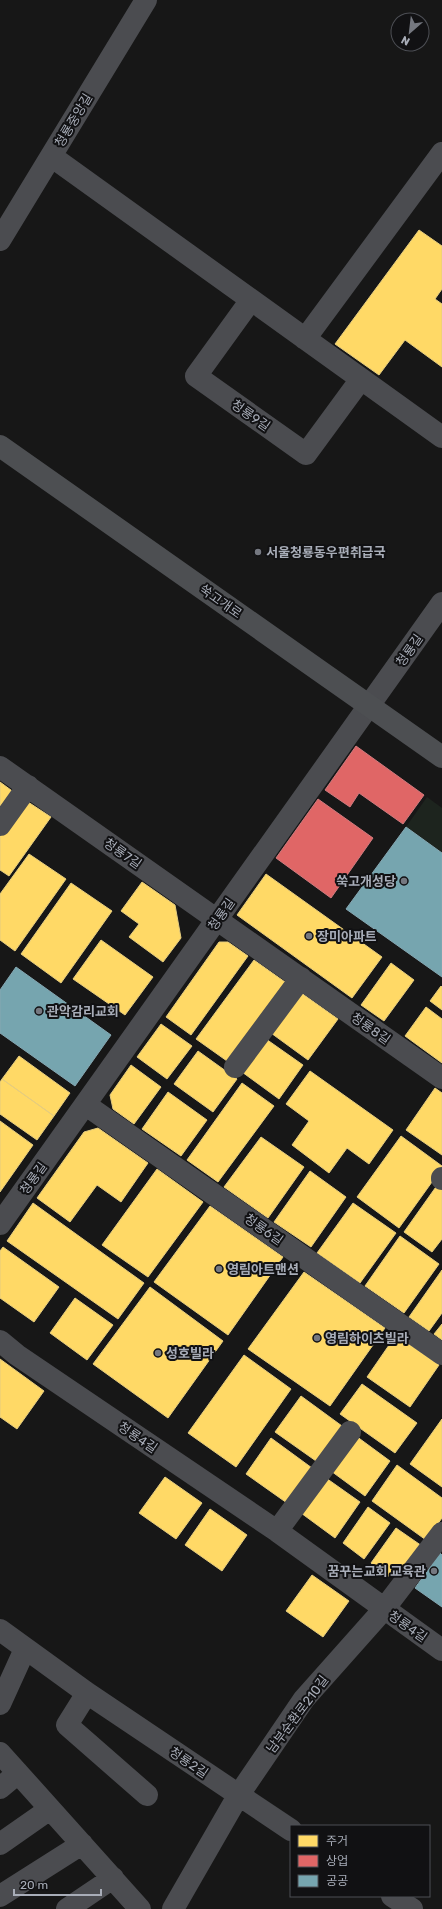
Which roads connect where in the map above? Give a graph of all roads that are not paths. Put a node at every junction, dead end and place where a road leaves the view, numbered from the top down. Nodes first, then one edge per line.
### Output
1 (146, 0) edge
2 (442, 153) edge
3 (51, 156) junction
4 (0, 240) edge
5 (251, 300) junction
6 (305, 339) junction
7 (361, 379) junction
8 (442, 437) edge
9 (0, 446) edge
10 (442, 603) edge
11 (370, 705) junction
12 (442, 757) edge
13 (0, 767) edge
14 (28, 786) junction
15 (0, 825) edge
16 (217, 919) junction
17 (301, 978) junction
18 (235, 1067) dead end
19 (442, 1078) edge
20 (86, 1105) junction
21 (0, 1224) edge
22 (0, 1341) edge
23 (442, 1354) edge
24 (350, 1432) dead end
25 (277, 1531) junction
26 (442, 1533) edge
27 (384, 1609) junction
28 (0, 1630) edge
29 (25, 1649) junction
30 (442, 1650) edge
31 (87, 1693) junction
32 (0, 1704) edge
33 (0, 1753) edge
34 (18, 1773) junction
35 (0, 1788) edge
36 (147, 1795) dead end
37 (238, 1796) junction
38 (50, 1809) junction
39 (290, 1829) edge
40 (0, 1844) edge
41 (82, 1844) junction
42 (113, 1878) junction
43 (0, 1896) edge
44 (394, 1897) edge
45 (67, 1909) edge
46 (140, 1909) edge
47 (173, 1909) edge
48 (412, 1909) edge

1 - 3 street, 청룡중앙길
2 - 6 street
3 - 4 street, 청룡중앙길
3 - 5 street
5 - 6 street
5 - 7 street, 청룡9길
6 - 7 street
7 - 8 street
9 - 11 main road, 쑥고개로
10 - 11 street, 청룡길
11 - 12 main road, 쑥고개로
11 - 16 street, 청룡길
13 - 14 street, 청룡7길
14 - 15 street
14 - 16 street, 청룡7길
16 - 17 street, 청룡8길
16 - 20 street, 청룡길
17 - 18 street
17 - 19 street, 청룡8길
20 - 21 street, 청룡길
20 - 23 street, 청룡6길
22 - 25 street, 청룡4길
24 - 25 street
25 - 27 street, 청룡4길
26 - 27 street, 남부순환로210길
27 - 30 street, 청룡4길
27 - 37 street, 남부순환로210길
28 - 29 street, 청룡2길
29 - 31 street, 청룡2길
29 - 32 street
31 - 36 street
31 - 37 street, 청룡2길
33 - 34 street
34 - 35 street
34 - 38 street
37 - 39 street, 청룡2길
37 - 47 street, 남부순환로210길
38 - 40 street
38 - 41 street
41 - 42 street
41 - 43 street
42 - 45 street
42 - 46 street
44 - 48 street

